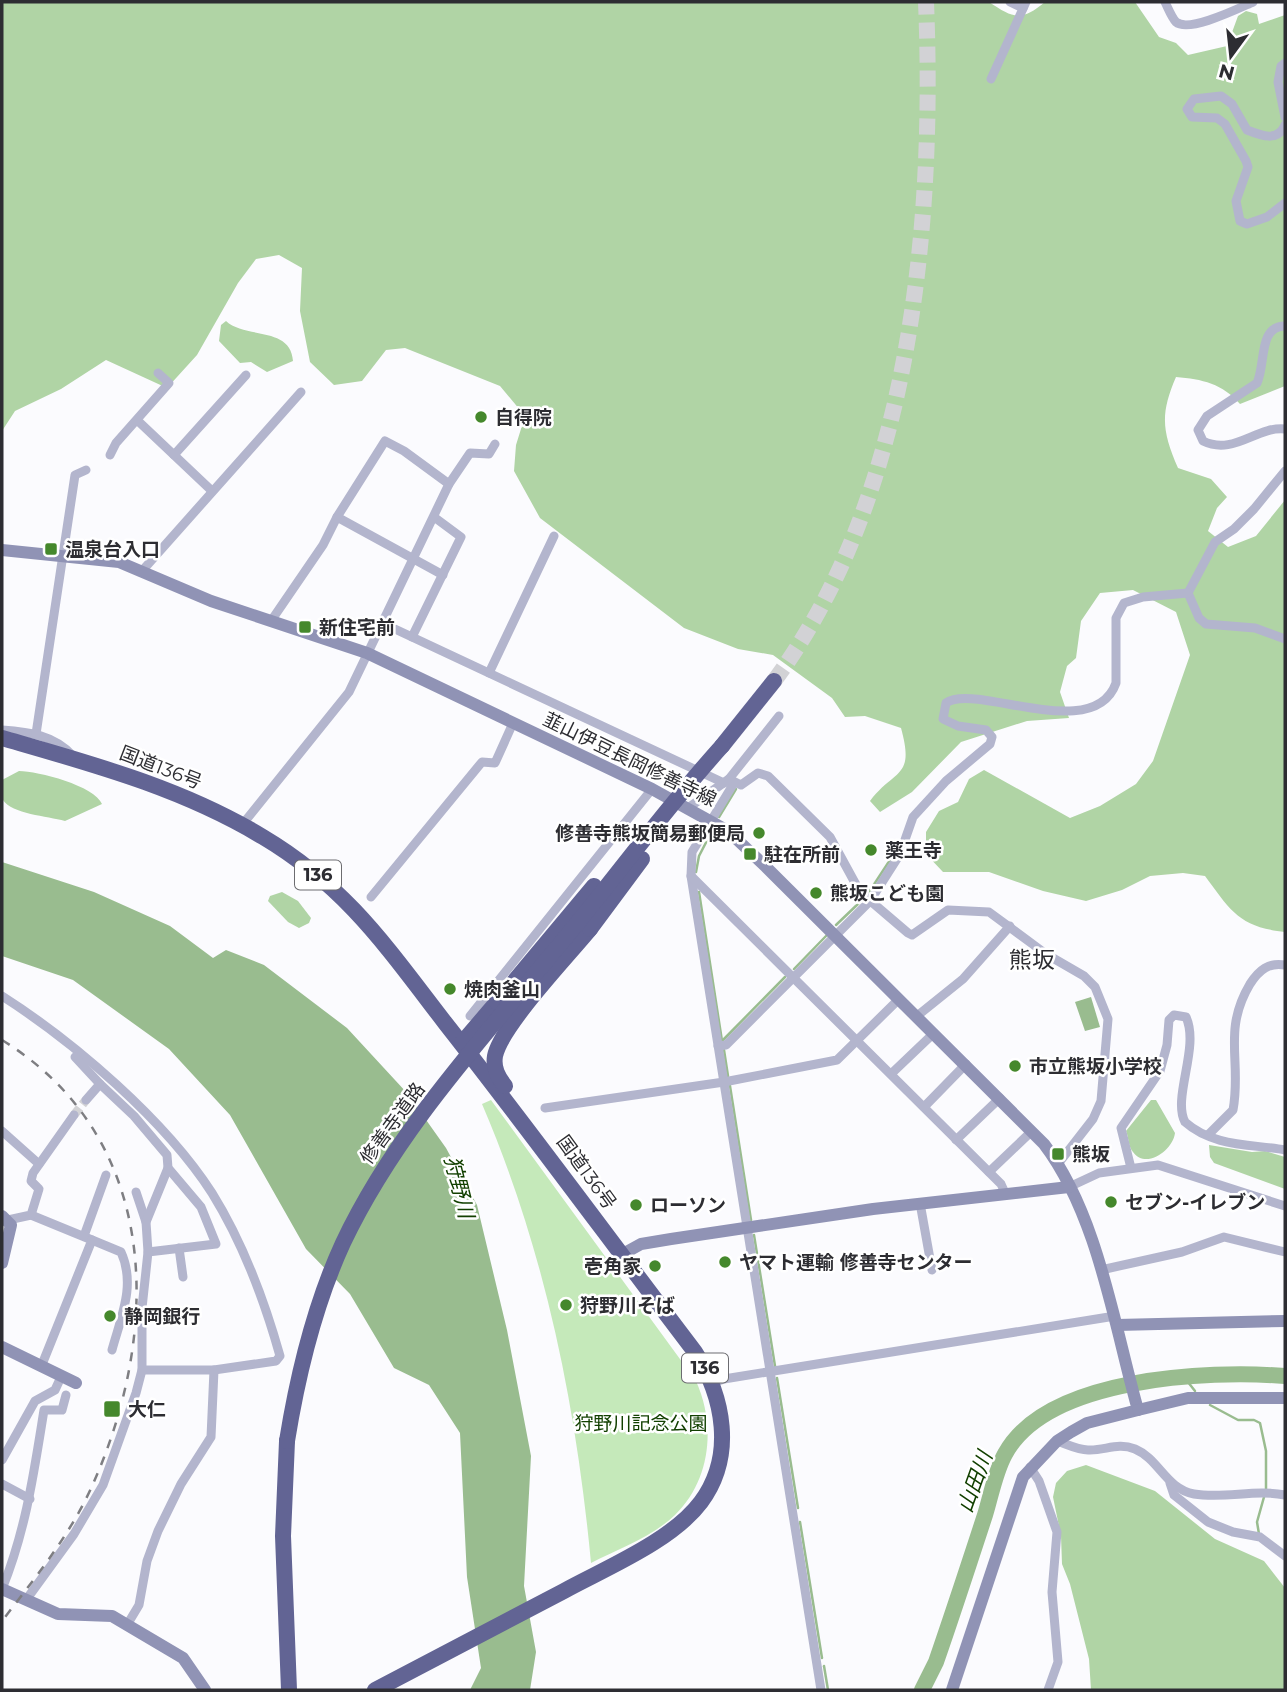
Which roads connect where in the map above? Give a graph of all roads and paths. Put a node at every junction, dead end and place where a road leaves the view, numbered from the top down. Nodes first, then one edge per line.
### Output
1 (1010, 2) edge
2 (1165, 2) edge
3 (1253, 2) edge
4 (1025, 5) edge
5 (1285, 62) edge
6 (991, 79) dead end
7 (1285, 117) edge
8 (1285, 125) edge
9 (1285, 204) edge
10 (1285, 326) edge
11 (158, 373) dead end
12 (246, 375) dead end
13 (301, 392) dead end
14 (137, 420) junction
15 (1285, 429) edge
16 (495, 444) dead end
17 (174, 454) junction
18 (110, 455) dead end
19 (86, 470) dead end
20 (1285, 471) edge
21 (449, 484) junction
22 (212, 491) junction
23 (337, 517) junction
24 (434, 517) junction
25 (554, 536) dead end
26 (2, 550) edge
27 (64, 554) junction
28 (412, 561) junction
29 (142, 571) junction
30 (443, 575) junction
31 (1188, 593) junction
32 (271, 621) junction
33 (382, 623) junction
34 (412, 638) junction
35 (1285, 639) edge
36 (367, 653) junction
37 (488, 673) junction
38 (774, 681) tunnel mouth
39 (779, 716) dead end
40 (513, 723) junction
41 (2, 730) edge
42 (36, 734) junction
43 (2, 738) edge
44 (722, 746) junction
45 (76, 759) junction
46 (694, 778) junction
47 (729, 781) junction
48 (652, 789) junction
49 (688, 808) junction
50 (711, 821) junction
51 (242, 825) junction
52 (691, 876) junction
53 (371, 897) dead end
54 (870, 901) junction
55 (1010, 926) junction
56 (835, 934) junction
57 (1285, 965) edge
58 (793, 976) junction
59 (2, 996) edge
60 (899, 999) junction
61 (917, 1016) junction
62 (477, 1017) junction
63 (934, 1033) junction
64 (502, 1039) junction
65 (857, 1041) junction
66 (462, 1043) junction
67 (69, 1046) junction
68 (718, 1046) junction
69 (472, 1057) junction
70 (966, 1064) junction
71 (891, 1074) junction
72 (724, 1082) junction
73 (100, 1084) junction
74 (1000, 1098) junction
75 (86, 1100) tunnel mouth
76 (924, 1107) junction
77 (545, 1108) dead end
78 (74, 1115) tunnel mouth
79 (2, 1131) edge
80 (1032, 1131) junction
81 (1209, 1134) junction
82 (956, 1140) junction
83 (538, 1142) junction
84 (1285, 1150) edge
85 (39, 1164) junction
86 (1058, 1164) junction
87 (168, 1168) junction
88 (1131, 1168) junction
89 (989, 1172) junction
90 (106, 1175) dead end
91 (1069, 1187) junction
92 (136, 1192) dead end
93 (1006, 1195) junction
94 (920, 1203) junction
95 (1285, 1206) edge
96 (31, 1215) junction
97 (5, 1218) edge
98 (146, 1222) junction
99 (747, 1229) junction
100 (88, 1238) junction
101 (179, 1248) junction
102 (148, 1252) junction
103 (1285, 1252) edge
104 (621, 1255) junction
105 (2, 1263) edge
106 (932, 1270) dead end
107 (1101, 1270) junction
108 (183, 1277) dead end
109 (1116, 1320) junction
110 (1285, 1321) edge
111 (2, 1347) edge
112 (113, 1350) dead end
113 (41, 1367) junction
114 (142, 1370) junction
115 (214, 1370) junction
116 (770, 1372) junction
117 (61, 1377) junction
118 (76, 1382) dead end
119 (712, 1384) junction
120 (66, 1395) dead end
121 (1285, 1398) edge
122 (1137, 1407) junction
123 (1057, 1441) junction
124 (2, 1460) edge
125 (1030, 1467) junction
126 (1170, 1483) junction
127 (2, 1484) edge
128 (1285, 1495) edge
129 (30, 1499) junction
130 (1285, 1556) edge
131 (2, 1589) edge
132 (26, 1600) junction
133 (127, 1625) junction
134 (205, 1690) edge
135 (289, 1690) edge
136 (375, 1690) edge
137 (821, 1690) edge
138 (952, 1690) edge
139 (1048, 1690) edge

1 - 4 street
2 - 3 street
4 - 6 street
5 - 7 street
8 - 9 street
10 - 15 street
11 - 14 street
12 - 17 street
13 - 22 street
14 - 17 street
14 - 18 street
16 - 21 street
17 - 22 street
19 - 27 street
20 - 31 street
21 - 23 street
21 - 24 street
22 - 29 street
23 - 28 street
23 - 32 street
24 - 28 street
24 - 30 street
25 - 37 street
26 - 27 main road, 韮山伊豆長岡修善寺線
27 - 29 main road, 韮山伊豆長岡修善寺線
27 - 42 street
28 - 30 street
28 - 33 street
29 - 32 main road, 韮山伊豆長岡修善寺線
30 - 34 street
31 - 35 street
31 - 54 street
32 - 36 main road, 韮山伊豆長岡修善寺線
33 - 34 street
33 - 36 street
34 - 37 street
36 - 40 main road, 韮山伊豆長岡修善寺線
36 - 51 street
37 - 47 street
38 - 44 highway, 修善寺道路
39 - 47 street
40 - 48 main road, 韮山伊豆長岡修善寺線
40 - 53 street
41 - 42 street
42 - 45 street
43 - 45 highway, 国道136号 / 136
44 - 46 highway, 修善寺道路, bridge
44 - 64 highway, bridge
45 - 51 highway, 国道136号 / 136
46 - 62 highway, bridge
46 - 135 highway, 修善寺道路, bridge
47 - 49 street
47 - 50 street
47 - 54 street
48 - 49 main road, 韮山伊豆長岡修善寺線
48 - 62 street
49 - 50 main road, 韮山伊豆長岡修善寺線
50 - 52 street
50 - 56 main road, 韮山伊豆長岡修善寺線
51 - 66 highway, 国道136号 / 136
52 - 58 street
52 - 68 street
54 - 55 street
54 - 56 street
55 - 61 street
55 - 86 street
56 - 58 street
56 - 60 main road, 韮山伊豆長岡修善寺線
57 - 81 street
58 - 65 street
58 - 68 street
59 - 67 street
60 - 61 main road, 韮山伊豆長岡修善寺線
60 - 65 street
61 - 63 main road, 韮山伊豆長岡修善寺線
62 - 66 highway
63 - 70 main road, 韮山伊豆長岡修善寺線
63 - 71 street
64 - 69 highway
64 - 83 highway
65 - 71 street
65 - 72 street
66 - 69 highway, 国道136号 / 136
67 - 73 street
67 - 115 street
68 - 72 street
69 - 83 highway, 国道136号 / 136
70 - 74 main road, 韮山伊豆長岡修善寺線
70 - 76 street
71 - 76 street
72 - 77 street
72 - 99 street
73 - 75 street
73 - 87 street
74 - 80 main road, 韮山伊豆長岡修善寺線
74 - 82 street
76 - 82 street
78 - 85 street
79 - 85 street
80 - 86 main road, 韮山伊豆長岡修善寺線
80 - 89 street
81 - 84 street
81 - 88 street
82 - 89 street
83 - 104 highway, 国道136号 / 136
85 - 96 street
86 - 91 main road, 韮山伊豆長岡修善寺線
87 - 98 street
87 - 101 street
88 - 91 street
88 - 95 street
89 - 93 street
90 - 100 street
91 - 93 main road
91 - 107 main road, 韮山伊豆長岡修善寺線
92 - 98 street
93 - 94 main road
94 - 99 main road
94 - 106 street
96 - 97 street
96 - 100 street
97 - 105 main road
98 - 102 street
99 - 104 main road
99 - 116 street
100 - 112 street
100 - 113 street
101 - 102 street
101 - 108 street
102 - 114 street
103 - 107 street
104 - 119 highway, 国道136号 / 136
107 - 109 main road, 韮山伊豆長岡修善寺線
109 - 110 main road
109 - 116 street
109 - 122 main road, 韮山伊豆長岡修善寺線
111 - 113 main road
113 - 117 main road
114 - 115 street
114 - 132 street
115 - 133 street
116 - 119 street
116 - 137 street
117 - 118 main road
117 - 124 street
119 - 136 highway, 国道136号 / 136
120 - 129 street
121 - 122 main road
122 - 123 main road
123 - 125 main road
123 - 126 street
125 - 138 main road
125 - 139 street
126 - 128 street
126 - 130 street
127 - 129 street
129 - 131 street
131 - 132 main road
132 - 133 main road
133 - 134 main road

